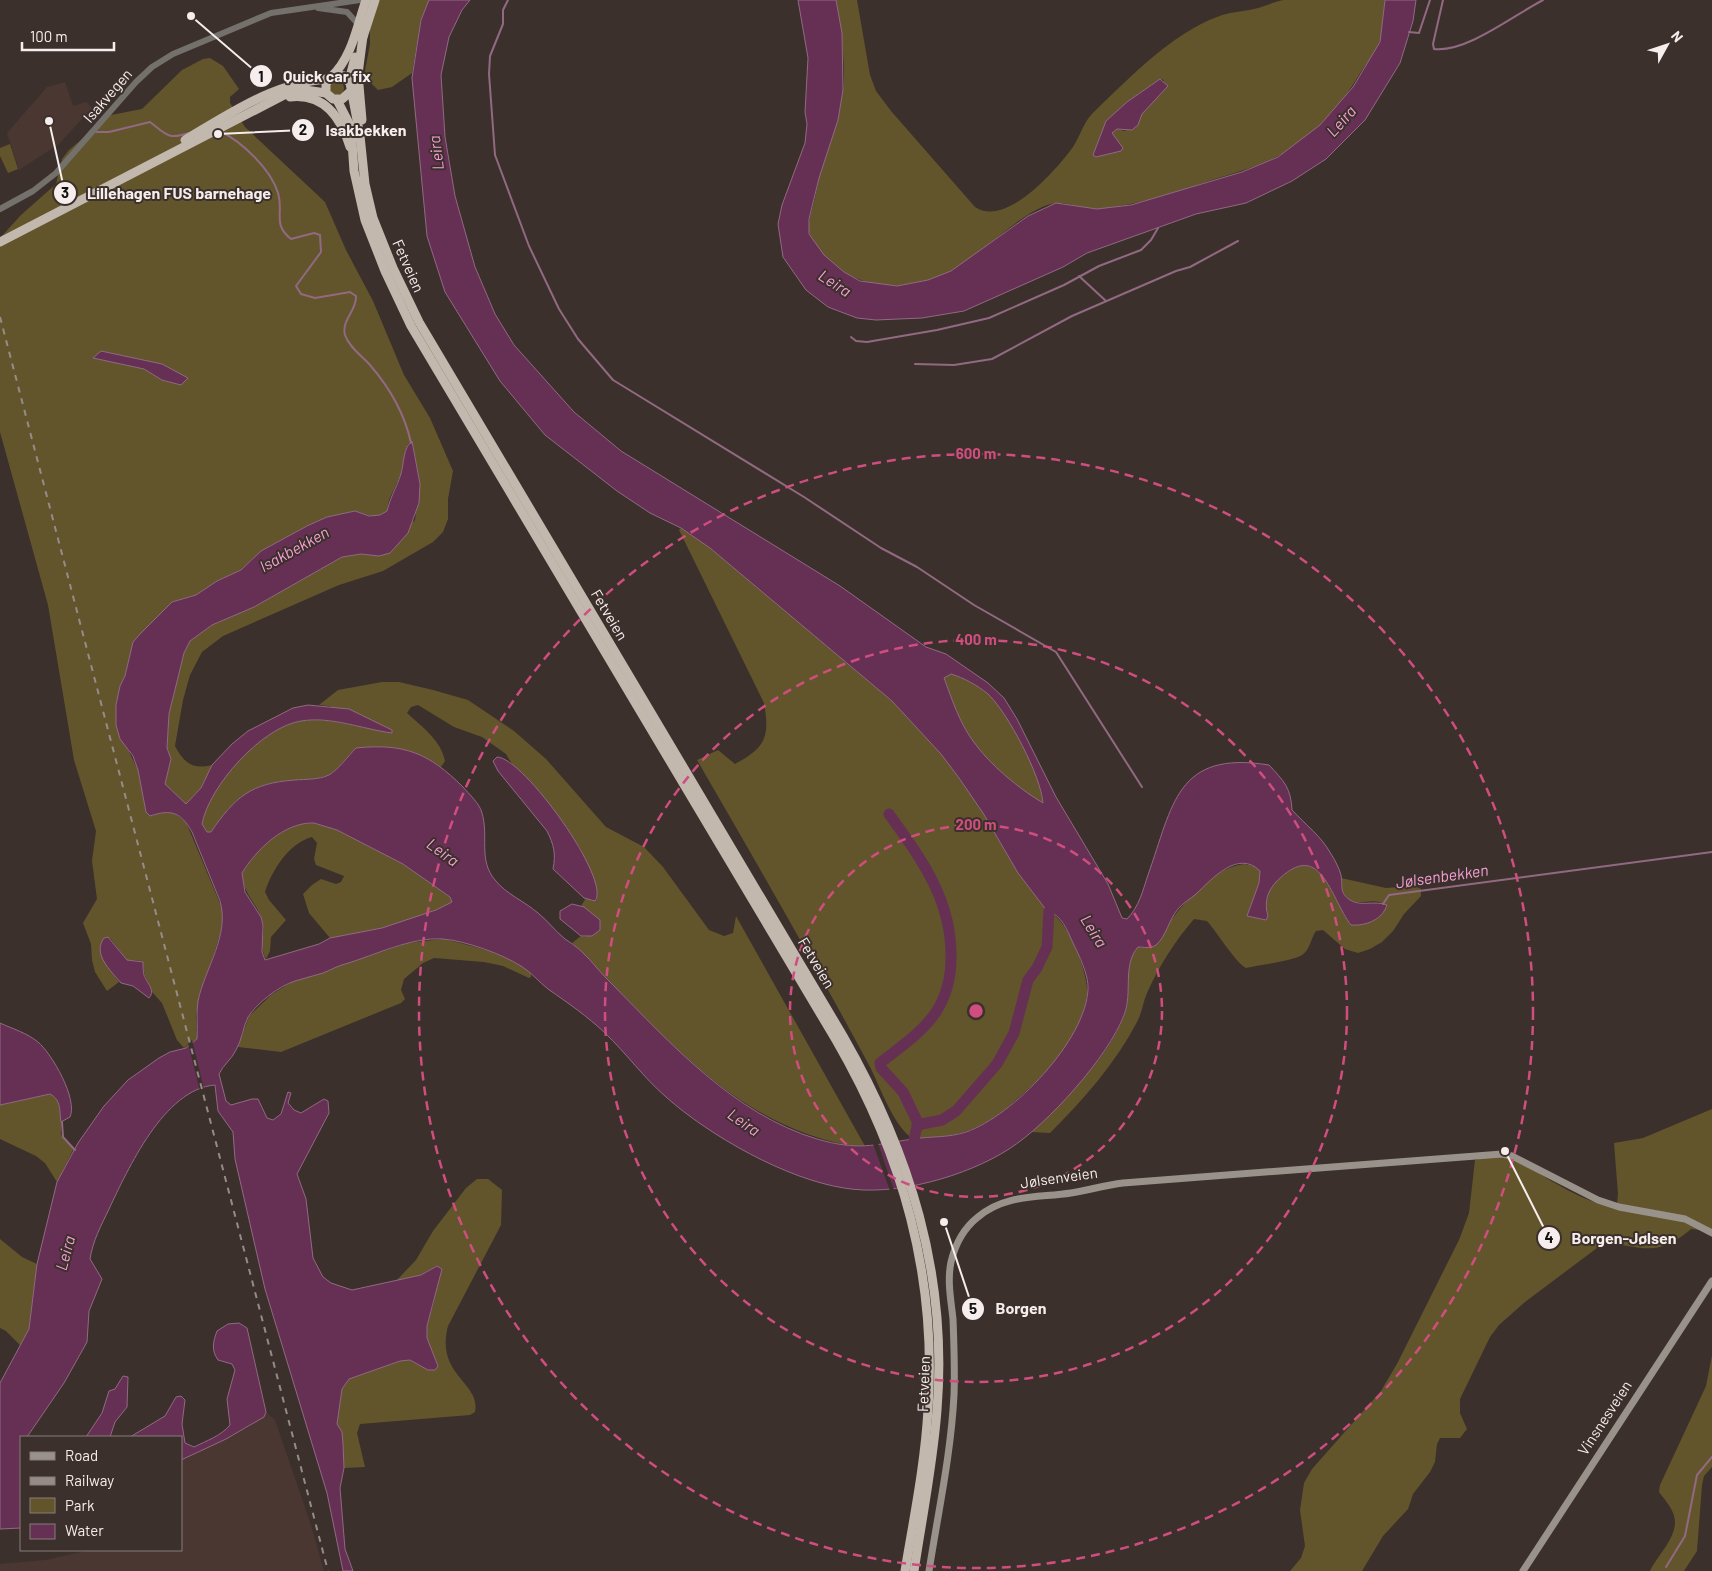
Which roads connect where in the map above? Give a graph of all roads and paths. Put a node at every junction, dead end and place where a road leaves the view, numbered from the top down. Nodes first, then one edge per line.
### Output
1 (360, 0) edge
2 (366, 0) edge
3 (375, 0) edge
4 (307, 7) junction
5 (358, 24) junction
6 (363, 36) junction
7 (329, 78) junction
8 (349, 81) junction
9 (350, 92) junction
10 (326, 93) junction
11 (337, 100) junction
12 (268, 104) junction
13 (356, 153) junction
14 (158, 158) junction
15 (0, 209) edge
16 (0, 242) edge
17 (911, 1199) junction
18 (1712, 1233) edge
19 (1712, 1281) edge
20 (905, 1571) edge
21 (914, 1571) edge
22 (929, 1571) edge
23 (1523, 1571) edge

1 - 4 street, Isakvegen
2 - 5 highway
3 - 6 highway
4 - 5 street, Isakvegen
4 - 15 street, Isakvegen
5 - 7 highway
6 - 8 highway
6 - 13 highway
7 - 8 highway
7 - 10 highway
7 - 14 highway
8 - 9 highway
9 - 11 highway
9 - 13 highway, Fetveien
10 - 11 highway
10 - 12 highway
11 - 13 highway, Fetveien
12 - 13 highway
12 - 14 highway
13 - 17 highway, Fetveien
14 - 16 highway
17 - 20 highway, Fetveien
17 - 21 highway, Fetveien
18 - 22 main road, Jølsenveien
19 - 23 main road, Vinsnesveien

